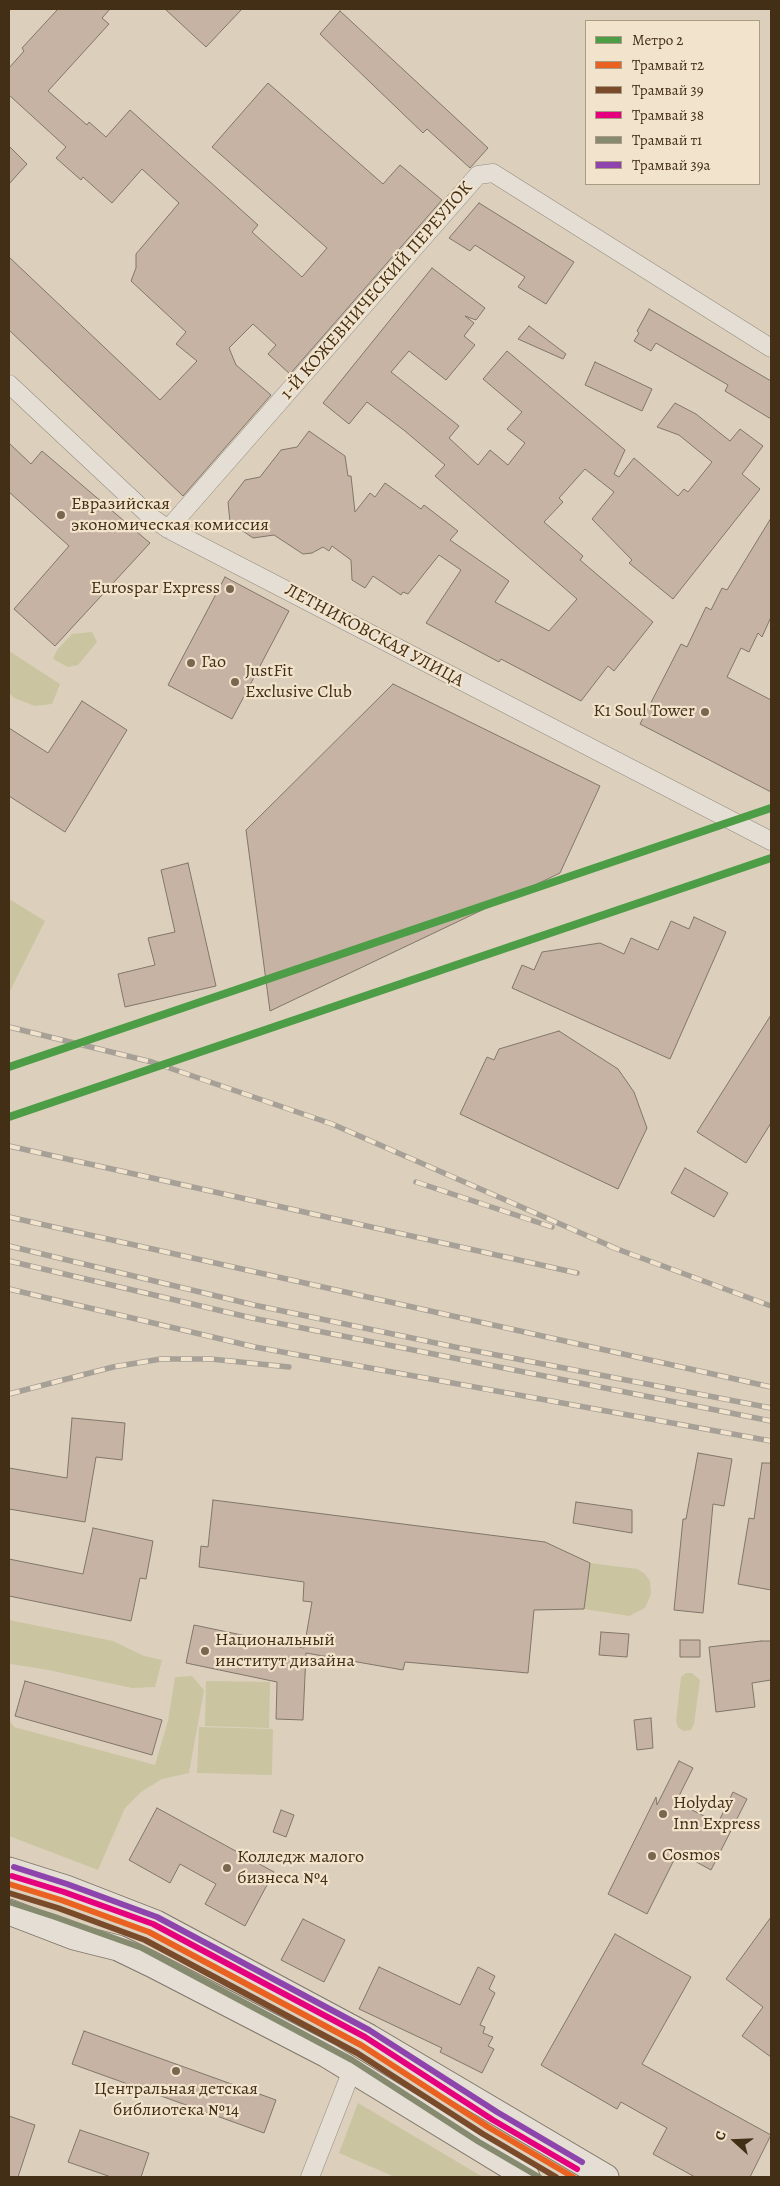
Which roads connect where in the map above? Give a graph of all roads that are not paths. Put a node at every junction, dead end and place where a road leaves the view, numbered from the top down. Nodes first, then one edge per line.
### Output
1 (771, 348) edge
2 (9, 384) edge
3 (168, 530) junction
4 (771, 841) edge
5 (9, 1870) edge
6 (9, 1912) edge
7 (352, 2070) junction
8 (310, 2177) edge
9 (527, 2177) edge
10 (606, 2177) edge

1 - 3 street, 1-Й КОЖЕВНИЧЕСКИЙ ПЕРЕУЛОК
2 - 3 street, ЛЕТНИКОВСКАЯ УЛИЦА
3 - 4 street, ЛЕТНИКОВСКАЯ УЛИЦА
5 - 10 main road
6 - 7 main road
7 - 8 street
7 - 9 main road

